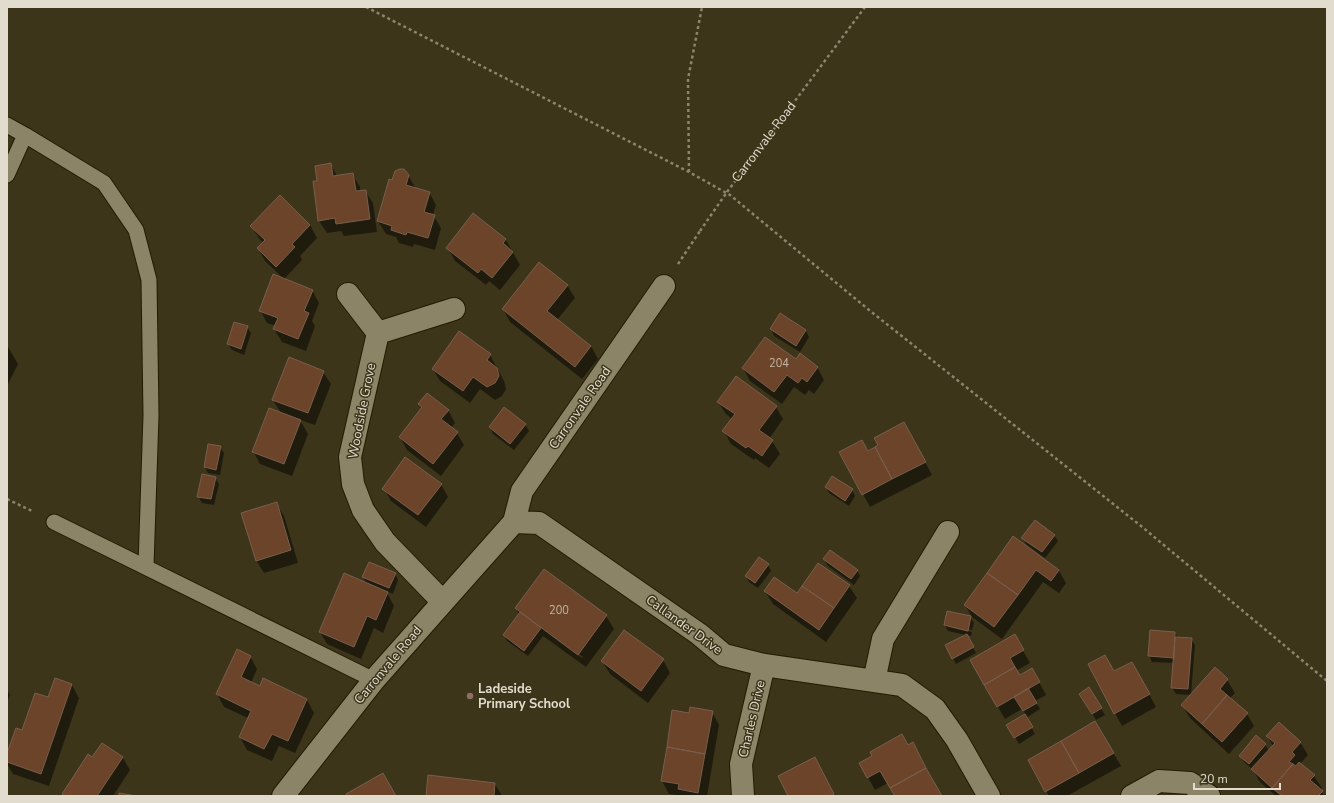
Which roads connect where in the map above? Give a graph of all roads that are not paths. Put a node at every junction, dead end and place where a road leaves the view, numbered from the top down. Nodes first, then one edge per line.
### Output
1 (7, 125) edge
2 (25, 135) junction
3 (7, 175) edge
4 (664, 286) road end
5 (348, 294) dead end
6 (454, 309) dead end
7 (378, 333) junction
8 (54, 522) road end
9 (514, 522) junction
10 (948, 532) dead end
11 (146, 566) junction
12 (443, 602) junction
13 (764, 665) junction
14 (374, 680) junction
15 (874, 681) junction
16 (283, 796) edge
17 (743, 796) edge
18 (989, 796) edge
19 (1132, 796) edge
20 (1210, 796) edge

1 - 2 lane
2 - 3 lane
2 - 11 lane
4 - 9 street, Carronvale Road
5 - 7 street
6 - 7 street
7 - 12 street, Woodside Grove
8 - 11 lane
9 - 12 street, Carronvale Road
9 - 13 street, Callander Drive
10 - 15 street
11 - 14 lane
12 - 14 street, Carronvale Road
13 - 15 street, Callander Drive
13 - 17 street, Charles Drive
14 - 16 street, Carronvale Road
15 - 18 street, Callander Drive
19 - 20 street

